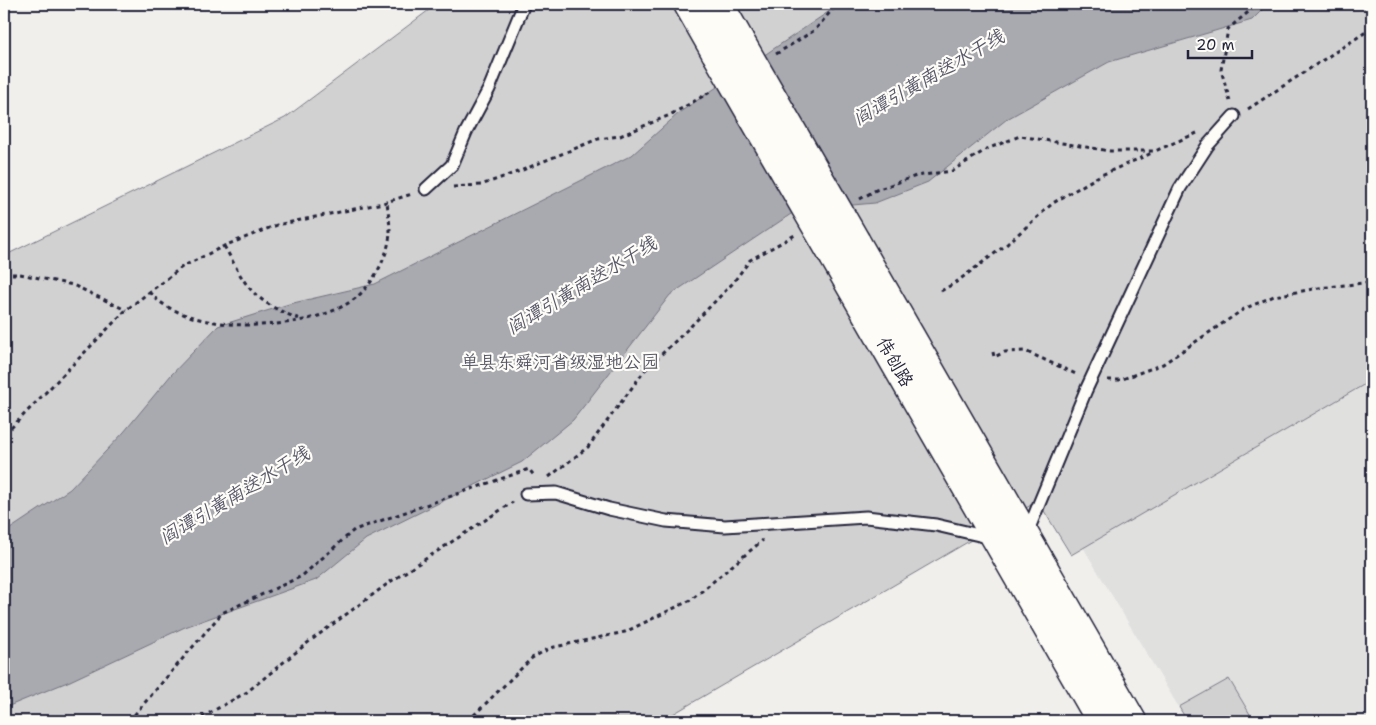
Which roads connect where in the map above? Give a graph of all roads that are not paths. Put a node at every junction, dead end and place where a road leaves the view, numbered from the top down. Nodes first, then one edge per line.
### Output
1 (524, 4) edge
2 (688, 4) edge
3 (719, 4) edge
4 (1234, 116) road end
5 (426, 189) road end
6 (526, 494) road end
7 (1026, 536) junction
8 (996, 539) junction
9 (1101, 721) edge
10 (1132, 721) edge

1 - 5 lane
2 - 8 street, 伟创路, bridge
3 - 7 street, 伟创路, bridge
4 - 7 lane
6 - 8 lane
7 - 10 street, 伟创路
8 - 9 street, 伟创路

